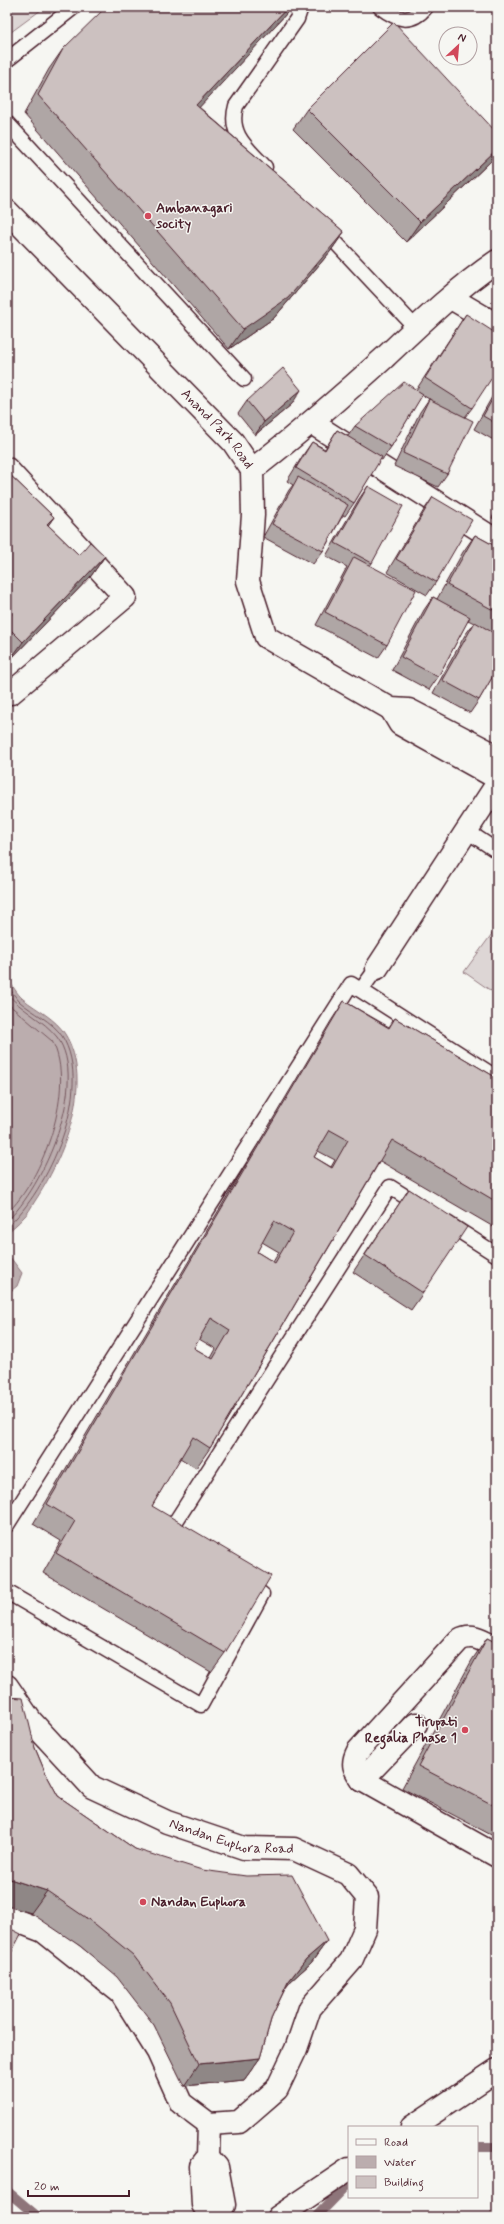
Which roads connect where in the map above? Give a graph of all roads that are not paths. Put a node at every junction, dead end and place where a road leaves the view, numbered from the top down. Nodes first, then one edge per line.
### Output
1 (74, 7) edge
2 (301, 7) edge
3 (380, 7) edge
4 (426, 7) edge
5 (7, 60) edge
6 (7, 123) edge
7 (275, 177) edge
8 (7, 211) edge
9 (313, 218) edge
10 (497, 261) edge
11 (451, 298) junction
12 (497, 325) edge
13 (416, 328) junction
14 (244, 379) dead end
15 (312, 423) junction
16 (7, 469) edge
17 (252, 470) junction
18 (497, 542) edge
19 (7, 688) edge
20 (392, 709) junction
21 (497, 756) edge
22 (497, 778) edge
23 (497, 784) edge
24 (467, 830) junction
25 (497, 851) edge
26 (377, 968) joint
27 (361, 990) junction
28 (497, 1078) edge
29 (497, 1254) edge
30 (7, 1525) edge
31 (179, 1542) edge
32 (237, 1578) edge
33 (7, 1592) edge
34 (497, 1648) edge
35 (7, 1686) edge
36 (416, 1724) dead end
37 (362, 1780) junction
38 (497, 1856) edge
39 (7, 1917) edge
40 (497, 2070) edge
41 (209, 2124) junction
42 (413, 2126) edge
43 (348, 2170) edge
44 (213, 2217) edge
45 (278, 2217) edge

1 - 5 lane
2 - 7 lane
3 - 4 lane
6 - 14 lane
8 - 17 street, Anand Park Road
9 - 13 lane
10 - 11 street, Anand Park Road
11 - 12 street
11 - 13 street, Anand Park Road
13 - 15 street, Anand Park Road
15 - 17 street, Anand Park Road
15 - 18 street
16 - 19 street
17 - 20 street
20 - 21 street
20 - 22 street
23 - 24 street
24 - 25 lane
24 - 26 street
26 - 27 lane
27 - 28 lane
27 - 30 lane
29 - 31 lane
32 - 33 lane
34 - 37 street
35 - 41 street, Nandan Euphora Road
36 - 37 street
37 - 38 street
39 - 41 street
40 - 42 street
41 - 44 street
43 - 45 street

